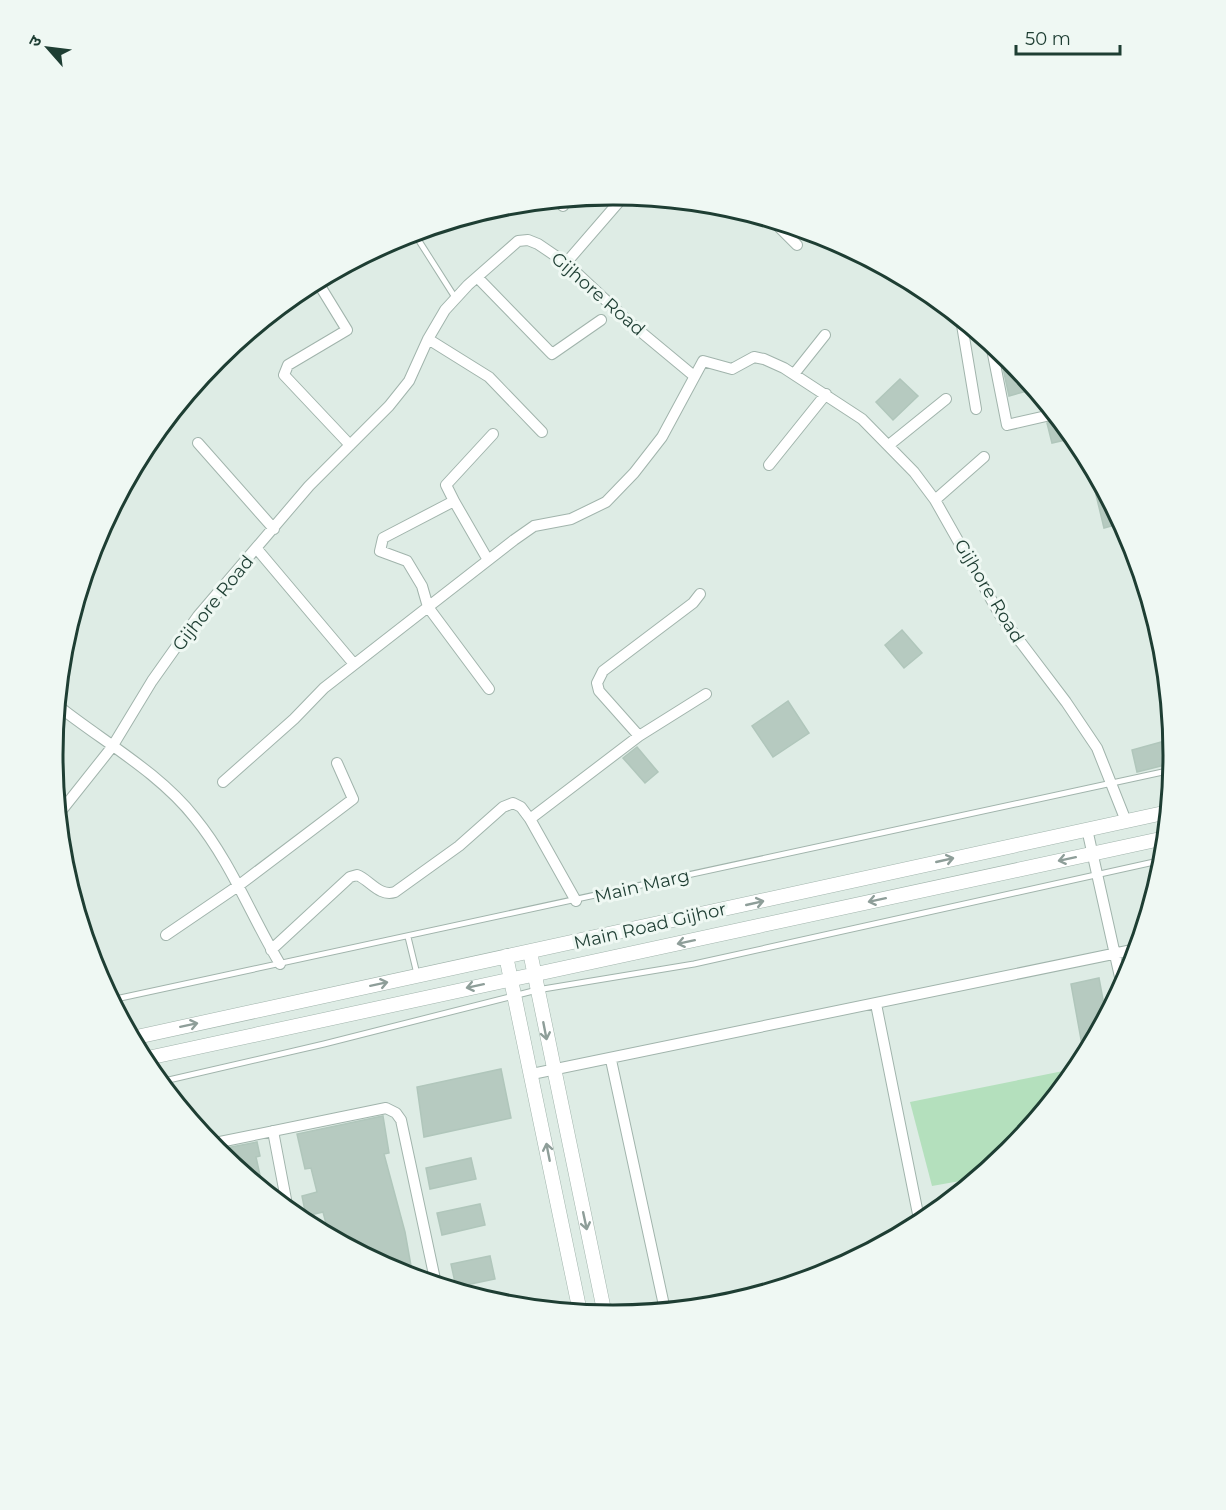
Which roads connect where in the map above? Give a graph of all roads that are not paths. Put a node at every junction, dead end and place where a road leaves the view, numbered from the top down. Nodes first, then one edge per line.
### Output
1 (616, 205) edge
2 (784, 232) edge
3 (419, 241) edge
4 (797, 245) dead end
5 (566, 263) junction
6 (477, 277) junction
7 (322, 289) edge
8 (456, 299) junction
9 (601, 320) dead end
10 (963, 331) edge
11 (825, 335) dead end
12 (428, 339) junction
13 (994, 358) edge
14 (794, 374) junction
15 (694, 376) junction
16 (826, 394) junction
17 (946, 399) dead end
18 (976, 410) dead end
19 (1046, 416) edge
20 (542, 432) dead end
21 (493, 434) dead end
22 (198, 443) dead end
23 (350, 445) junction
24 (889, 445) junction
25 (984, 457) dead end
26 (769, 465) dead end
27 (935, 500) junction
28 (454, 501) junction
29 (274, 529) junction
30 (257, 549) junction
31 (488, 560) junction
32 (700, 594) dead end
33 (428, 607) junction
34 (354, 664) junction
35 (489, 689) dead end
36 (706, 694) dead end
37 (65, 711) edge
38 (639, 736) junction
39 (112, 747) junction
40 (337, 763) dead end
41 (1163, 772) edge
42 (223, 782) dead end
43 (1112, 782) junction
44 (66, 806) edge
45 (1159, 814) edge
46 (530, 819) junction
47 (1126, 821) junction
48 (1087, 829) junction
49 (1156, 840) edge
50 (1092, 854) junction
51 (1152, 862) edge
52 (1096, 874) junction
53 (238, 886) junction
54 (576, 901) junction
55 (166, 935) dead end
56 (408, 937) junction
57 (271, 950) junction
58 (1126, 951) edge
59 (530, 952) junction
60 (1115, 954) junction
61 (506, 956) junction
62 (280, 964) junction
63 (1119, 970) edge
64 (534, 975) junction
65 (417, 976) junction
66 (511, 979) junction
67 (537, 990) junction
68 (514, 995) junction
69 (120, 998) edge
70 (876, 1004) junction
71 (141, 1036) edge
72 (153, 1057) edge
73 (611, 1060) junction
74 (553, 1072) junction
75 (532, 1074) junction
76 (170, 1080) edge
77 (273, 1131) junction
78 (222, 1142) edge
79 (285, 1196) edge
80 (918, 1213) edge
81 (434, 1275) edge
82 (663, 1302) edge
83 (578, 1304) edge
84 (603, 1305) edge

1 - 5 street
2 - 4 street
3 - 8 lane
5 - 6 street, Gijhore Road
5 - 15 street, Gijhore Road
6 - 8 street, Gijhore Road
6 - 9 street
7 - 23 street
8 - 12 street, Gijhore Road
10 - 18 street
11 - 14 street
12 - 20 street
12 - 23 street, Gijhore Road
13 - 19 street
14 - 15 street, Gijhore Road
14 - 16 street, Gijhore Road
15 - 31 street
16 - 24 street, Gijhore Road
16 - 26 street
17 - 24 street
21 - 28 street
22 - 29 street
23 - 29 street, Gijhore Road
24 - 27 street, Gijhore Road
25 - 27 street
27 - 43 street, Gijhore Road
28 - 31 street
28 - 33 street
29 - 30 street, Gijhore Road
30 - 34 street
30 - 39 street, Gijhore Road
31 - 33 street
32 - 38 street
33 - 34 street
33 - 35 street
34 - 42 street
36 - 38 street
37 - 39 street
38 - 46 street
39 - 44 street, Gijhore Road
39 - 53 street
40 - 53 street
41 - 43 lane, Main Marg
43 - 47 street, Gijhore Road
43 - 54 lane, Main Marg
45 - 47 street, Main Road Gijhor
46 - 54 street
46 - 57 street
47 - 48 street, Main Road Gijhor
48 - 50 street
59 -> 48 street, Main Road Gijhor
49 - 50 street, Main Road Gijhor
50 - 52 street
50 -> 64 street, Main Road Gijhor
51 - 52 lane
52 - 60 street
52 - 67 lane
53 - 55 street
53 - 57 street
54 - 56 lane, Main Marg
56 - 62 lane, Main Marg
56 - 65 lane
57 - 62 street
58 - 60 street
59 - 61 street, Main Road Gijhor
59 - 64 street
60 - 63 street
60 - 70 street
61 - 65 street, Main Road Gijhor
61 - 66 street
62 - 69 lane, Main Marg
64 - 66 street, Main Road Gijhor
64 - 67 street
71 -> 65 street, Main Road Gijhor
66 - 68 street
66 -> 72 street, Main Road Gijhor
67 - 68 lane
67 -> 74 street
68 - 75 street
68 - 76 lane
70 - 73 street
70 - 80 street
73 - 74 street
73 - 82 street
74 - 75 street
74 -> 84 street
83 -> 75 street
77 - 78 street
77 - 79 street
77 - 81 street

